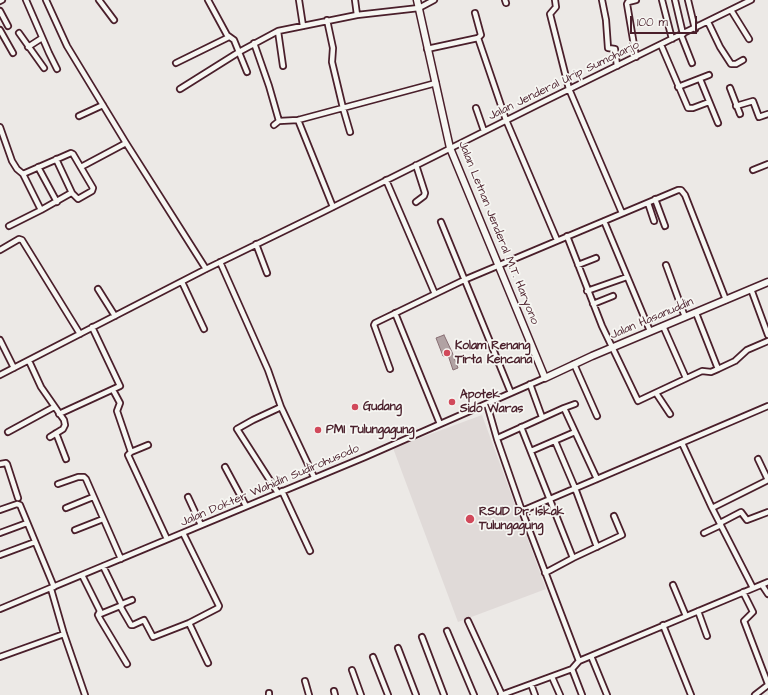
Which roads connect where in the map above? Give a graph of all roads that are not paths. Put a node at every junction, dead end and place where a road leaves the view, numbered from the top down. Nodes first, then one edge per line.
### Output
1 (26, 0) edge
2 (46, 0) edge
3 (99, 0) edge
4 (208, 0) edge
5 (299, 0) edge
6 (355, 0) edge
7 (417, 0) edge
8 (434, 0) edge
9 (555, 0) edge
10 (602, 0) edge
11 (636, 0) edge
12 (662, 0) edge
13 (675, 0) edge
14 (688, 0) edge
15 (751, 0) edge
16 (419, 8) junction
17 (731, 10) junction
18 (0, 11) edge
19 (475, 13) dead end
20 (357, 15) junction
21 (114, 20) dead end
22 (327, 20) junction
23 (708, 22) junction
24 (8, 26) dead end
25 (303, 26) junction
26 (695, 28) junction
27 (0, 30) edge
28 (278, 31) junction
29 (18, 33) dead end
30 (682, 35) junction
31 (42, 38) junction
32 (229, 38) junction
33 (478, 38) junction
34 (672, 39) junction
35 (749, 39) dead end
36 (254, 43) junction
37 (661, 45) junction
38 (28, 47) junction
39 (427, 49) junction
40 (239, 52) junction
41 (13, 53) dead end
42 (636, 57) junction
43 (743, 60) dead end
44 (176, 63) dead end
45 (692, 63) dead end
46 (283, 66) dead end
47 (617, 66) junction
48 (44, 68) dead end
49 (57, 69) dead end
50 (248, 72) dead end
51 (709, 75) dead end
52 (700, 79) junction
53 (436, 83) junction
54 (678, 87) junction
55 (180, 88) dead end
56 (730, 88) dead end
57 (569, 90) junction
58 (709, 102) junction
59 (103, 105) junction
60 (736, 106) junction
61 (343, 108) junction
62 (476, 108) dead end
63 (740, 114) dead end
64 (768, 114) edge
65 (79, 116) dead end
66 (298, 120) junction
67 (506, 120) junction
68 (278, 121) junction
69 (718, 123) dead end
70 (274, 125) dead end
71 (0, 127) edge
72 (484, 131) junction
73 (350, 132) dead end
74 (126, 143) junction
75 (450, 148) junction
76 (56, 159) junction
77 (768, 164) edge
78 (416, 165) junction
79 (38, 167) junction
80 (81, 167) junction
81 (753, 170) dead end
82 (23, 174) junction
83 (386, 180) junction
84 (72, 193) junction
85 (655, 199) junction
86 (57, 202) junction
87 (416, 202) dead end
88 (648, 203) junction
89 (332, 208) junction
90 (41, 210) junction
91 (622, 213) junction
92 (604, 221) junction
93 (654, 221) dead end
94 (441, 222) dead end
95 (9, 226) dead end
96 (665, 226) dead end
97 (567, 236) junction
98 (557, 240) junction
99 (256, 244) junction
100 (0, 250) edge
101 (596, 258) dead end
102 (220, 262) junction
103 (578, 265) junction
104 (666, 265) dead end
105 (499, 266) junction
106 (206, 269) junction
107 (267, 273) dead end
108 (627, 277) junction
109 (464, 280) junction
110 (182, 282) junction
111 (768, 282) edge
112 (98, 288) dead end
113 (751, 289) junction
114 (587, 291) junction
115 (435, 294) junction
116 (613, 296) dead end
117 (726, 300) junction
118 (593, 304) junction
119 (395, 313) junction
120 (696, 313) junction
121 (115, 316) junction
122 (685, 317) junction
123 (663, 326) junction
124 (92, 327) junction
125 (204, 329) dead end
126 (650, 332) junction
127 (768, 333) edge
128 (80, 334) junction
129 (0, 340) edge
130 (768, 341) edge
131 (613, 348) junction
132 (29, 361) junction
133 (574, 364) junction
134 (14, 368) junction
135 (390, 369) dead end
136 (718, 369) junction
137 (0, 375) edge
138 (545, 378) junction
139 (686, 378) junction
140 (530, 384) junction
141 (113, 390) junction
142 (511, 393) junction
143 (656, 393) junction
144 (487, 404) junction
145 (575, 404) dead end
146 (768, 406) edge
147 (54, 407) junction
148 (281, 407) junction
149 (564, 408) junction
150 (59, 414) junction
151 (670, 414) dead end
152 (597, 416) dead end
153 (542, 417) junction
154 (440, 424) junction
155 (521, 427) junction
156 (8, 432) dead end
157 (575, 432) junction
158 (56, 433) junction
159 (50, 437) dead end
160 (500, 437) dead end
161 (555, 441) junction
162 (682, 443) junction
163 (148, 446) dead end
164 (531, 451) junction
165 (130, 452) junction
166 (66, 459) dead end
167 (758, 460) dead end
168 (0, 464) edge
169 (225, 467) dead end
170 (314, 477) junction
171 (597, 479) junction
172 (768, 480) edge
173 (58, 484) dead end
174 (575, 488) junction
175 (280, 492) junction
176 (94, 497) junction
177 (188, 497) dead end
178 (18, 498) dead end
179 (550, 499) junction
180 (246, 506) junction
181 (66, 508) dead end
182 (712, 508) junction
183 (0, 510) edge
184 (522, 511) junction
185 (768, 512) edge
186 (614, 516) dead end
187 (103, 519) junction
188 (27, 523) junction
189 (720, 524) junction
190 (201, 525) junction
191 (75, 530) dead end
192 (0, 533) edge
193 (183, 533) junction
194 (704, 533) dead end
195 (167, 539) junction
196 (35, 542) junction
197 (597, 547) junction
198 (310, 551) dead end
199 (0, 555) edge
200 (573, 558) junction
201 (121, 559) junction
202 (103, 566) junction
203 (545, 573) junction
204 (82, 575) junction
205 (768, 582) edge
206 (673, 585) dead end
207 (762, 585) junction
208 (52, 588) junction
209 (753, 588) junction
210 (743, 592) junction
211 (768, 594) edge
212 (132, 600) dead end
213 (121, 605) junction
214 (0, 609) edge
215 (698, 611) junction
216 (98, 615) junction
217 (686, 616) junction
218 (468, 621) dead end
219 (189, 623) junction
220 (663, 625) junction
221 (447, 631) dead end
222 (64, 634) junction
223 (707, 636) dead end
224 (422, 638) dead end
225 (398, 648) dead end
226 (591, 656) junction
227 (0, 657) edge
228 (373, 657) dead end
229 (578, 661) junction
230 (208, 663) dead end
231 (127, 664) dead end
232 (572, 669) junction
233 (352, 670) dead end
234 (552, 677) junction
235 (305, 681) dead end
236 (531, 684) junction
237 (768, 684) edge
238 (509, 694) edge
239 (85, 695) edge
240 (309, 695) edge
241 (361, 695) edge
242 (388, 695) edge
243 (416, 695) edge
244 (444, 695) edge
245 (474, 695) edge
246 (502, 695) edge
247 (535, 695) edge
248 (560, 695) edge
249 (582, 695) edge
250 (607, 695) edge
251 (691, 695) edge
252 (755, 695) edge

1 - 31 street
2 - 59 street
3 - 21 street
4 - 32 street
5 - 25 street
6 - 20 street
7 - 16 main road, Jalan Letnan Jenderal M.T. Haryono
8 - 16 street
9 - 57 street
10 - 47 street
11 - 42 street
12 - 34 street
13 - 30 street
14 - 26 street
15 - 17 street, Jalan Jenderal Urip Sumoharjo
16 - 20 street
16 - 39 main road, Jalan Letnan Jenderal M.T. Haryono
17 - 23 street, Jalan Jenderal Urip Sumoharjo
17 - 35 street
18 - 24 street
19 - 33 street
20 - 22 street
22 - 25 street
22 - 61 street
23 - 26 street, Jalan Jenderal Urip Sumoharjo
23 - 43 street
25 - 28 street
26 - 30 street, Jalan Jenderal Urip Sumoharjo
27 - 41 street
28 - 36 street
28 - 46 street
29 - 38 street
30 - 34 street, Jalan Jenderal Urip Sumoharjo
30 - 45 street
31 - 38 street
31 - 49 street
32 - 40 street
32 - 44 street
33 - 39 street
33 - 67 street
34 - 37 street, Jalan Jenderal Urip Sumoharjo
36 - 40 street
36 - 68 street
37 - 42 street, Jalan Jenderal Urip Sumoharjo
37 - 54 street
38 - 48 street
39 - 53 main road, Jalan Letnan Jenderal M.T. Haryono
40 - 50 street
40 - 55 street
42 - 47 street, Jalan Jenderal Urip Sumoharjo
47 - 57 street, Jalan Jenderal Urip Sumoharjo
51 - 52 street
52 - 54 street
52 - 58 street
53 - 61 street
53 - 75 main road, Jalan Letnan Jenderal M.T. Haryono
54 - 58 street
56 - 60 street
57 - 67 street, Jalan Jenderal Urip Sumoharjo
57 - 91 street
58 - 69 street
59 - 65 street
59 - 74 street
60 - 63 street
60 - 64 street
61 - 66 street
61 - 73 street
62 - 72 street
66 - 68 street
66 - 89 street
67 - 72 street, Jalan Jenderal Urip Sumoharjo
67 - 98 street
68 - 70 street
71 - 82 street
72 - 75 street, Jalan Jenderal Urip Sumoharjo
74 - 80 street
74 - 106 street
75 - 78 street, Jalan Jenderal Urip Sumoharjo
75 - 105 main road, Jalan Letnan Jenderal M.T. Haryono
76 - 79 street
76 - 80 street
76 - 84 street
77 - 81 street
78 - 83 street, Jalan Jenderal Urip Sumoharjo
78 - 87 street
79 - 82 street
79 - 86 street
80 - 84 street
82 - 90 street
83 - 89 street, Jalan Jenderal Urip Sumoharjo
83 - 115 street
84 - 86 street
85 - 88 street
85 - 96 street
85 - 117 street
86 - 90 street
88 - 91 street
88 - 93 street
89 - 99 street, Jalan Jenderal Urip Sumoharjo
90 - 95 street
91 - 92 street
92 - 97 street
92 - 108 street
94 - 109 street
97 - 98 street
97 - 103 street
98 - 105 street
99 - 102 street, Jalan Jenderal Urip Sumoharjo
99 - 107 street
100 - 128 street
101 - 103 street
102 - 106 street, Jalan Jenderal Urip Sumoharjo
102 - 148 street
103 - 114 street
104 - 122 street
105 - 109 street
105 - 138 main road, Jalan Letnan Jenderal M.T. Haryono
106 - 110 street, Jalan Jenderal Urip Sumoharjo
108 - 114 street
108 - 126 street
109 - 115 street
109 - 142 street
110 - 121 street, Jalan Jenderal Urip Sumoharjo
110 - 125 street
111 - 113 main road, Jalan Hasanuddin
112 - 121 street
113 - 117 main road, Jalan Hasanuddin
113 - 127 street
114 - 118 street
115 - 119 street
116 - 118 street
117 - 120 main road, Jalan Hasanuddin
118 - 131 street
119 - 135 street
119 - 154 street
120 - 122 main road, Jalan Hasanuddin
120 - 136 street
121 - 124 street, Jalan Jenderal Urip Sumoharjo
122 - 123 main road, Jalan Hasanuddin
123 - 126 main road, Jalan Hasanuddin
123 - 139 street
124 - 128 street, Jalan Jenderal Urip Sumoharjo
124 - 141 street
126 - 131 main road, Jalan Hasanuddin
128 - 132 street, Jalan Jenderal Urip Sumoharjo
129 - 134 street
130 - 136 street
131 - 133 main road, Jalan Hasanuddin
131 - 143 street
132 - 134 street, Jalan Jenderal Urip Sumoharjo
132 - 147 street
133 - 138 main road, Jalan Hasanuddin
133 - 152 street
134 - 137 street, Jalan Jenderal Urip Sumoharjo
136 - 139 street
138 - 140 street, Jalan Dokter Wahidin Sudirohusodo
139 - 143 street
140 - 142 street, Jalan Dokter Wahidin Sudirohusodo
140 - 153 street
141 - 150 street
141 - 165 street
142 - 144 street, Jalan Dokter Wahidin Sudirohusodo
143 - 151 street
144 - 154 street, Jalan Dokter Wahidin Sudirohusodo
144 - 184 street
145 - 149 street
146 - 162 street
147 - 150 street
147 - 156 street
148 - 170 street
148 - 175 street
149 - 153 street
149 - 157 street
150 - 158 street
153 - 155 street
154 - 170 street, Jalan Dokter Wahidin Sudirohusodo
155 - 160 street
155 - 164 street
157 - 161 street
157 - 171 street
158 - 159 street
158 - 166 street
161 - 164 street
161 - 174 street
162 - 171 street
162 - 182 street
163 - 165 street
164 - 179 street
165 - 195 street
167 - 172 street
168 - 178 street
169 - 180 street
170 - 175 street, Jalan Dokter Wahidin Sudirohusodo
171 - 174 street
172 - 182 street
173 - 176 street
174 - 179 street
174 - 197 street
175 - 180 street, Jalan Dokter Wahidin Sudirohusodo
175 - 198 street
176 - 181 street
176 - 187 street
177 - 190 street
179 - 184 street
179 - 200 street
180 - 190 street, Jalan Dokter Wahidin Sudirohusodo
182 - 189 street
183 - 188 street
184 - 203 street
185 - 189 street
186 - 197 street
187 - 191 street
187 - 201 street
188 - 192 street
188 - 196 street
189 - 194 street
189 - 209 street
190 - 193 street, Jalan Dokter Wahidin Sudirohusodo
193 - 195 street, Jalan Dokter Wahidin Sudirohusodo
193 - 219 street
195 - 201 street, Jalan Dokter Wahidin Sudirohusodo
196 - 199 street
196 - 208 street
197 - 200 street
200 - 203 street
201 - 202 street, Jalan Dokter Wahidin Sudirohusodo
202 - 204 street, Jalan Dokter Wahidin Sudirohusodo
202 - 213 street
203 - 229 street
204 - 208 street, Jalan Dokter Wahidin Sudirohusodo
204 - 216 street
205 - 207 street
206 - 217 street
207 - 209 street
207 - 211 street
208 - 214 street, Jalan Dokter Wahidin Sudirohusodo
208 - 222 street
209 - 210 street
210 - 215 street
210 - 237 street
212 - 213 street
213 - 216 street
213 - 219 street
215 - 217 street
215 - 223 street
216 - 231 street
217 - 220 street
218 - 246 street
219 - 230 street
220 - 226 street
220 - 251 street
221 - 245 street
222 - 227 street
222 - 239 street
224 - 244 street
225 - 243 street
226 - 229 street
226 - 250 street
228 - 242 street
229 - 232 street
232 - 234 street
232 - 249 street
233 - 241 street
234 - 236 street
234 - 248 street
235 - 240 street
236 - 238 street
236 - 247 street
237 - 252 street
238 - 246 street

